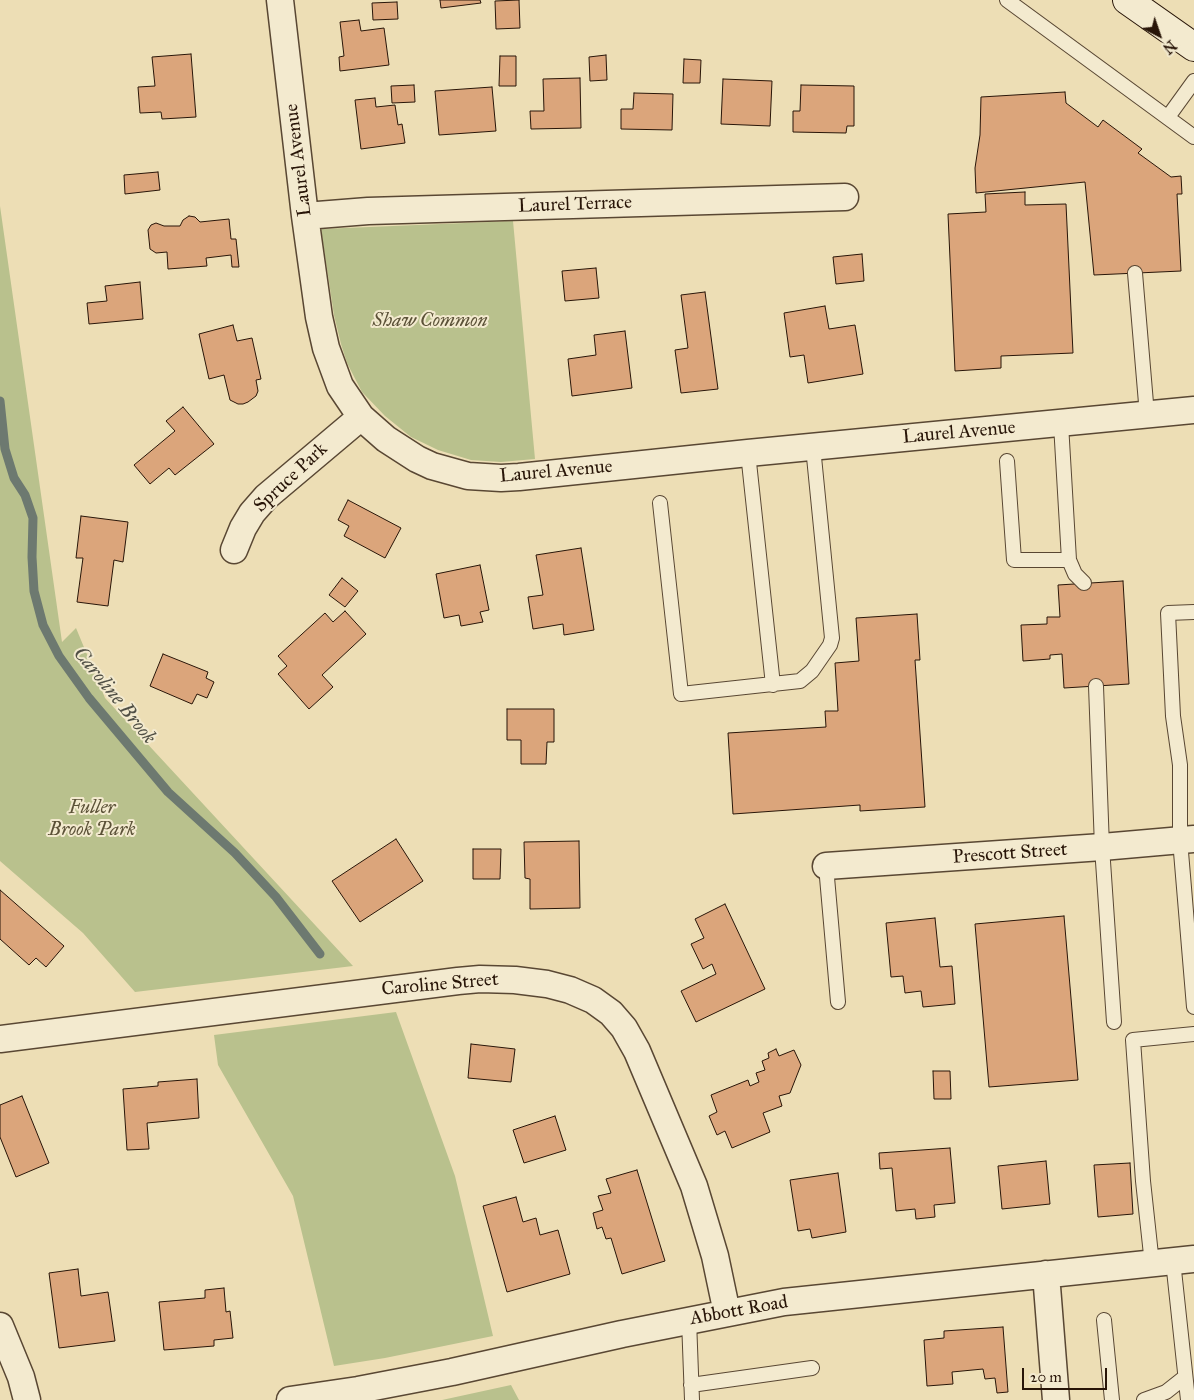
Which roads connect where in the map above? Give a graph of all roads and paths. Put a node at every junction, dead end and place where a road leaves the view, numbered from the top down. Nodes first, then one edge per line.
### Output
1 (280, 0) edge
2 (1007, 0) edge
3 (1133, 2) edge
4 (1194, 47) edge
5 (1194, 81) edge
6 (1168, 118) junction
7 (1194, 137) edge
8 (845, 197) dead end
9 (305, 216) junction
10 (1135, 273) dead end
11 (1194, 410) edge
12 (1147, 415) junction
13 (361, 416) junction
14 (1061, 424) junction
15 (813, 447) junction
16 (748, 453) junction
17 (1007, 461) dead end
18 (660, 503) dead end
19 (234, 550) dead end
20 (1069, 560) junction
21 (1084, 583) dead end
22 (1194, 612) edge
23 (773, 684) junction
24 (1096, 686) dead end
25 (1187, 839) edge
26 (1102, 847) junction
27 (826, 866) joint
28 (838, 1002) dead end
29 (1194, 1007) edge
30 (1114, 1022) dead end
31 (1194, 1034) edge
32 (0, 1040) edge
33 (1173, 1261) edge
34 (1046, 1274) junction
35 (727, 1312) junction
36 (689, 1320) junction
37 (1104, 1320) dead end
38 (0, 1326) edge
39 (812, 1368) dead end
40 (1186, 1377) junction
41 (691, 1385) junction
42 (359, 1395) edge
43 (306, 1399) edge
44 (27, 1400) edge
45 (692, 1400) edge
46 (1056, 1400) edge
47 (1112, 1400) edge
48 (1144, 1400) edge
49 (1188, 1400) edge

1 - 9 street, Laurel Avenue
2 - 6 lane
3 - 4 street
5 - 6 lane
6 - 7 lane
8 - 9 street, Laurel Terrace
9 - 13 street, Laurel Avenue
10 - 12 lane
11 - 12 street, Laurel Avenue
12 - 14 street, Laurel Avenue
13 - 16 street, Laurel Avenue
13 - 19 street, Spruce Park
14 - 15 street, Laurel Avenue
14 - 20 lane
15 - 16 street, Laurel Avenue
15 - 23 lane
16 - 23 lane
17 - 20 lane
18 - 23 lane
20 - 21 lane
22 - 25 lane
24 - 26 lane
25 - 26 street, Prescott Street
25 - 29 lane
26 - 27 street, Prescott Street
26 - 30 lane
27 - 28 lane
31 - 33 lane
32 - 35 street, Caroline Street
33 - 34 street, Abbott Road
33 - 40 lane
34 - 35 street, Abbott Road
34 - 46 street
35 - 36 street, Abbott Road
36 - 41 lane
36 - 42 street, Abbott Road
37 - 47 lane
38 - 44 street
39 - 41 lane
40 - 48 lane
40 - 49 lane
41 - 45 lane
42 - 43 street, Abbott Road

